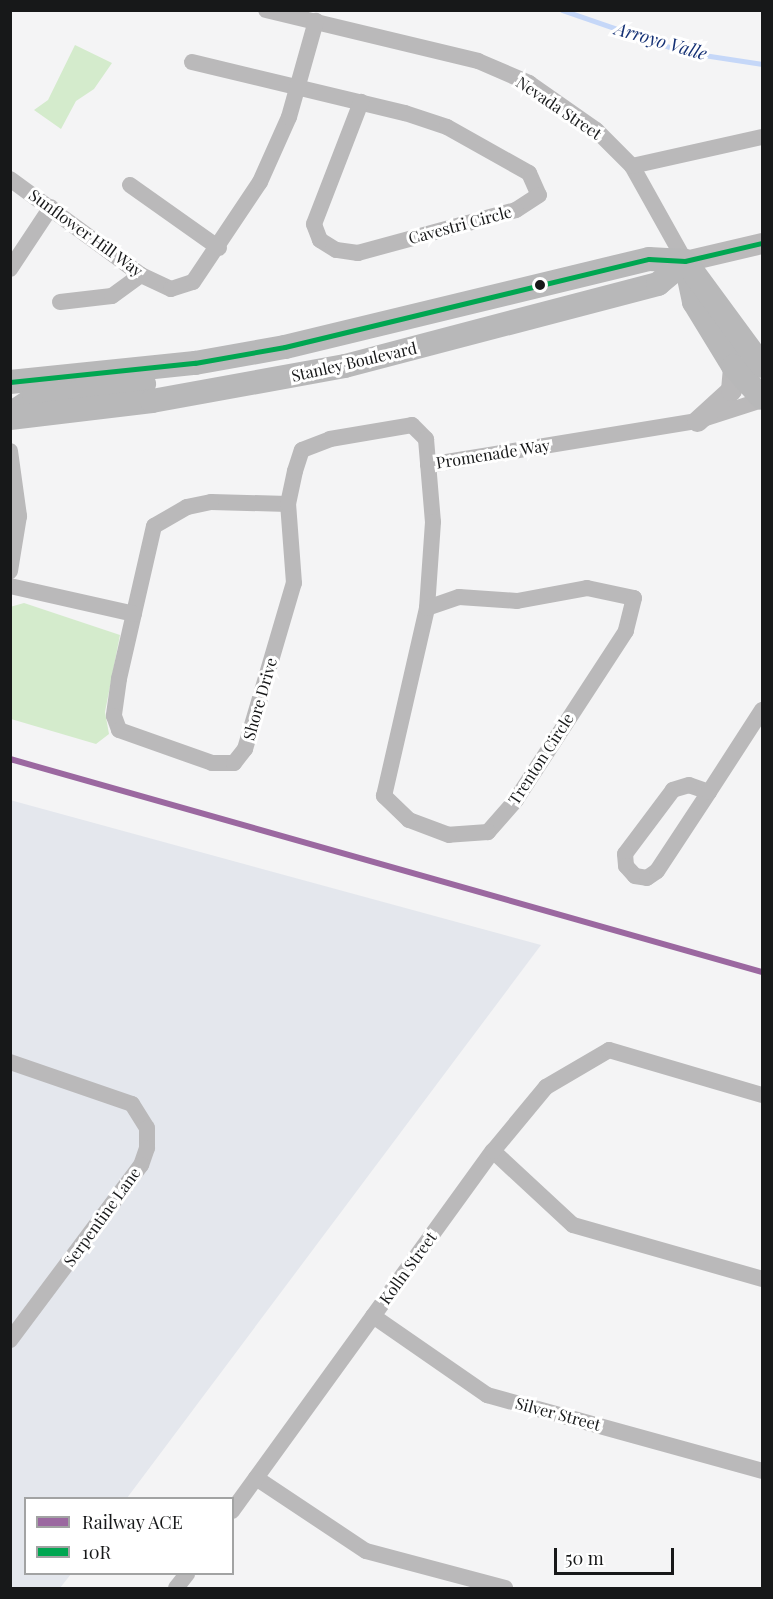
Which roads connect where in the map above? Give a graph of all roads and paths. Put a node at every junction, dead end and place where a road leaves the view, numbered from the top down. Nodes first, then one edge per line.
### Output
1 (267, 10) edge
2 (316, 21) junction
3 (192, 62) dead end
4 (297, 87) junction
5 (361, 102) junction
6 (762, 137) edge
7 (632, 166) junction
8 (10, 179) edge
9 (130, 185) dead end
10 (51, 207) junction
11 (762, 243) edge
12 (219, 248) junction
13 (685, 261) junction
14 (10, 269) edge
15 (141, 275) junction
16 (60, 302) dead end
17 (195, 363) junction
18 (733, 366) junction
19 (762, 366) edge
20 (10, 382) edge
21 (762, 399) edge
22 (10, 416) edge
23 (697, 421) junction
24 (10, 451) edge
25 (428, 465) junction
26 (288, 504) junction
27 (10, 571) edge
28 (10, 586) edge
29 (427, 608) junction
30 (134, 614) junction
31 (762, 710) edge
32 (709, 792) junction
33 (10, 1062) edge
34 (762, 1095) edge
35 (493, 1151) junction
36 (762, 1280) edge
37 (373, 1316) junction
38 (10, 1340) edge
39 (762, 1471) edge
40 (256, 1478) junction
41 (234, 1508) edge
42 (186, 1575) edge
43 (176, 1588) edge
44 (505, 1588) edge

1 - 2 street, Nevada Street
2 - 4 street, Sunflower Hill Way
2 - 7 street, Nevada Street
3 - 4 street, Cavestri Circle
4 - 5 street, Cavestri Circle
4 - 12 street, Sunflower Hill Way
5 - 5 street, Cavestri Circle
6 - 7 street
7 - 13 street, Nevada Street
8 - 10 street, Sunflower Hill Way
9 - 12 street
10 - 14 street
10 - 15 street, Sunflower Hill Way
11 - 13 street
12 - 15 street, Sunflower Hill Way
13 - 17 main road, Stanley Boulevard
13 - 18 main road
13 - 19 main road
13 - 22 main road, Stanley Boulevard
15 - 16 street
17 - 20 main road, Stanley Boulevard
17 - 22 main road
18 - 21 main road
18 - 23 street
21 - 23 street, Promenade Way
23 - 25 street, Promenade Way
24 - 27 street
25 - 26 street, Promenade Way
25 - 29 street, Trenton Circle
26 - 30 street
26 - 30 street, Shore Drive
28 - 30 street
29 - 29 street, Trenton Circle
31 - 32 street
32 - 32 street
33 - 38 street, Serpentine Lane
34 - 35 street, Kolln Street
35 - 36 street
35 - 37 street, Kolln Street
37 - 39 street, Silver Street
37 - 40 street, Kolln Street
40 - 41 street, Kolln Street
40 - 44 street
42 - 43 street

